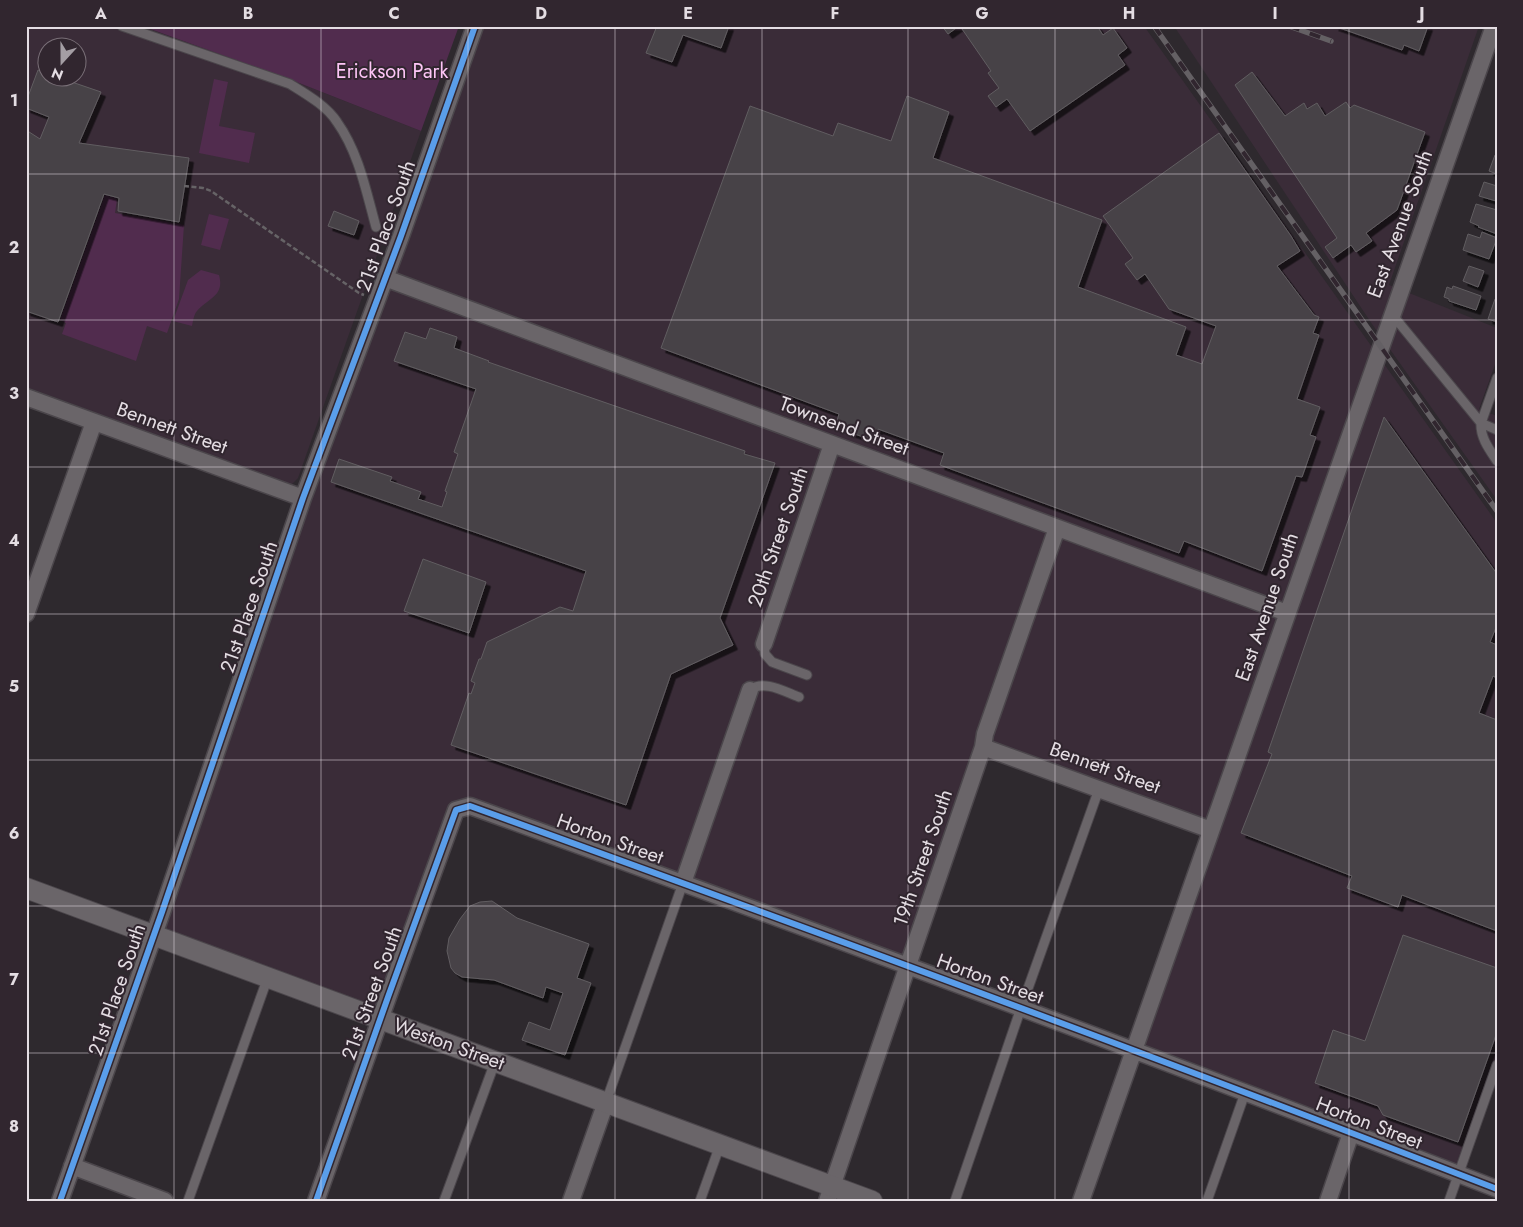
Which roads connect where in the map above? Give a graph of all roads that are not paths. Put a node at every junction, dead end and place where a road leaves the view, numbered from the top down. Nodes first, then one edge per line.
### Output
1 (122, 26) edge
2 (475, 26) edge
3 (1494, 26) edge
4 (376, 227) dead end
5 (385, 278) junction
6 (1391, 312) junction
7 (1497, 378) edge
8 (26, 397) edge
9 (94, 422) junction
10 (1481, 423) junction
11 (1497, 430) edge
12 (832, 444) junction
13 (1497, 460) edge
14 (303, 498) junction
15 (1057, 528) junction
16 (1288, 613) junction
17 (26, 614) edge
18 (764, 644) joint
19 (807, 675) dead end
20 (750, 690) joint
21 (799, 697) dead end
22 (984, 747) junction
23 (1099, 789) junction
24 (470, 806) joint
25 (1211, 830) junction
26 (683, 883) junction
27 (26, 888) edge
28 (154, 935) junction
29 (908, 966) junction
30 (268, 977) junction
31 (1021, 1008) junction
32 (381, 1019) junction
33 (1134, 1050) junction
34 (495, 1062) junction
35 (1497, 1066) edge
36 (1245, 1093) junction
37 (606, 1102) junction
38 (1351, 1134) junction
39 (720, 1144) junction
40 (72, 1166) junction
41 (1458, 1174) junction
42 (1497, 1189) edge
43 (829, 1193) edge
44 (60, 1201) edge
45 (166, 1201) edge
46 (188, 1201) edge
47 (316, 1201) edge
48 (444, 1201) edge
49 (571, 1201) edge
50 (700, 1201) edge
51 (872, 1201) edge
52 (955, 1201) edge
53 (1081, 1201) edge
54 (1206, 1201) edge
55 (1328, 1201) edge
56 (1450, 1201) edge

1 - 4 lane
2 - 5 street, 21st Place South
3 - 6 street, East Avenue South
5 - 12 street, Townsend Street
5 - 14 street, 21st Place South
6 - 10 lane
6 - 16 street, East Avenue South
7 - 10 lane
8 - 9 street, Bennett Street
9 - 14 street, Bennett Street
9 - 17 street
10 - 11 lane
10 - 13 lane
12 - 15 street, Townsend Street
12 - 18 street, 20th Street South
14 - 28 street, 21st Place South
15 - 16 street, Townsend Street
15 - 22 street, 19th Street South
16 - 25 street, East Avenue South
18 - 19 lane
20 - 21 lane
20 - 26 street
22 - 23 street, Bennett Street
22 - 29 street, 19th Street South
23 - 25 street, Bennett Street
23 - 31 lane
24 - 26 street, Horton Street
24 - 32 street, 21st Street South
25 - 33 street, East Avenue South
26 - 29 street, Horton Street
26 - 37 lane
27 - 28 street, Weston Street
28 - 30 street, Weston Street
28 - 40 street, 21st Place South
29 - 31 street, Horton Street
29 - 43 street, 19th Street South
30 - 32 street, Weston Street
30 - 46 lane
31 - 33 street, Horton Street
31 - 52 lane
32 - 34 street, Weston Street
32 - 47 street, 21st Street South
33 - 36 street, Horton Street
33 - 53 street, East Avenue South
34 - 37 street, Weston Street
34 - 48 lane
35 - 41 lane
36 - 38 street, Horton Street
36 - 54 lane
37 - 39 street, Weston Street
37 - 49 street
38 - 41 street, Horton Street
38 - 55 street
39 - 43 street, Weston Street
39 - 50 lane
40 - 44 street, 21st Place South
40 - 45 street
41 - 42 street, Horton Street
41 - 56 lane
43 - 51 street, Weston Street

